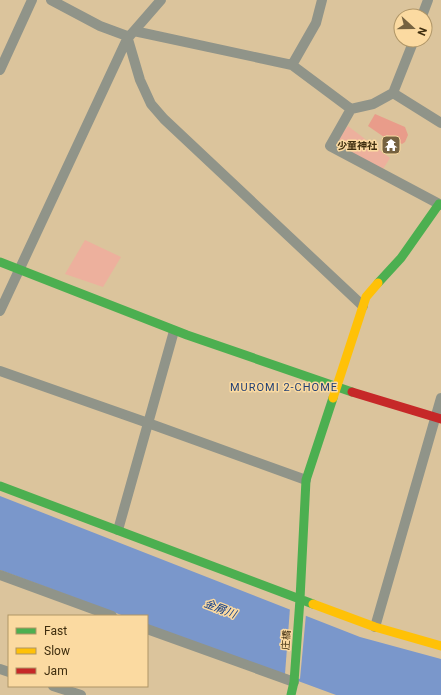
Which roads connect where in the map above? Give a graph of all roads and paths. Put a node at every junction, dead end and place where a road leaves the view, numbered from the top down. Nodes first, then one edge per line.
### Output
1 (32, 0) edge
2 (50, 0) edge
3 (161, 0) edge
4 (322, 0) edge
5 (130, 35) junction
6 (411, 48) edge
7 (292, 65) junction
8 (0, 70) edge
9 (394, 93) junction
10 (351, 109) junction
11 (441, 123) edge
12 (440, 202) edge
13 (0, 262) edge
14 (19, 270) junction
15 (363, 306) junction
16 (0, 311) edge
17 (174, 331) junction
18 (0, 371) edge
19 (336, 388) junction
20 (441, 398) edge
21 (438, 418) edge
22 (148, 423) junction
23 (306, 480) junction
24 (0, 486) edge
25 (118, 530) junction
26 (0, 574) edge
27 (300, 599) junction
28 (108, 615) edge
29 (375, 627) junction
30 (148, 629) edge
31 (441, 646) edge
32 (294, 682) junction
33 (57, 687) edge
34 (78, 692) edge
35 (291, 695) edge

1 - 8 street
2 - 5 street
3 - 5 street
4 - 7 street
5 - 7 street
5 - 14 street
5 - 15 street
6 - 9 street
7 - 10 street
9 - 10 street
9 - 11 street
10 - 12 street
12 - 15 street, 庄橋
13 - 14 street
14 - 16 street
14 - 17 street
15 - 19 street, 庄橋
17 - 19 street
17 - 22 street
18 - 22 street
19 - 21 street
19 - 23 street, 庄橋
20 - 21 street
21 - 29 street
22 - 23 street
22 - 25 street
23 - 27 street, 庄橋
24 - 25 street
25 - 27 street
26 - 28 street
27 - 29 street
27 - 32 street, 庄橋
29 - 31 street
30 - 32 street
32 - 35 street, 庄橋
33 - 34 street

